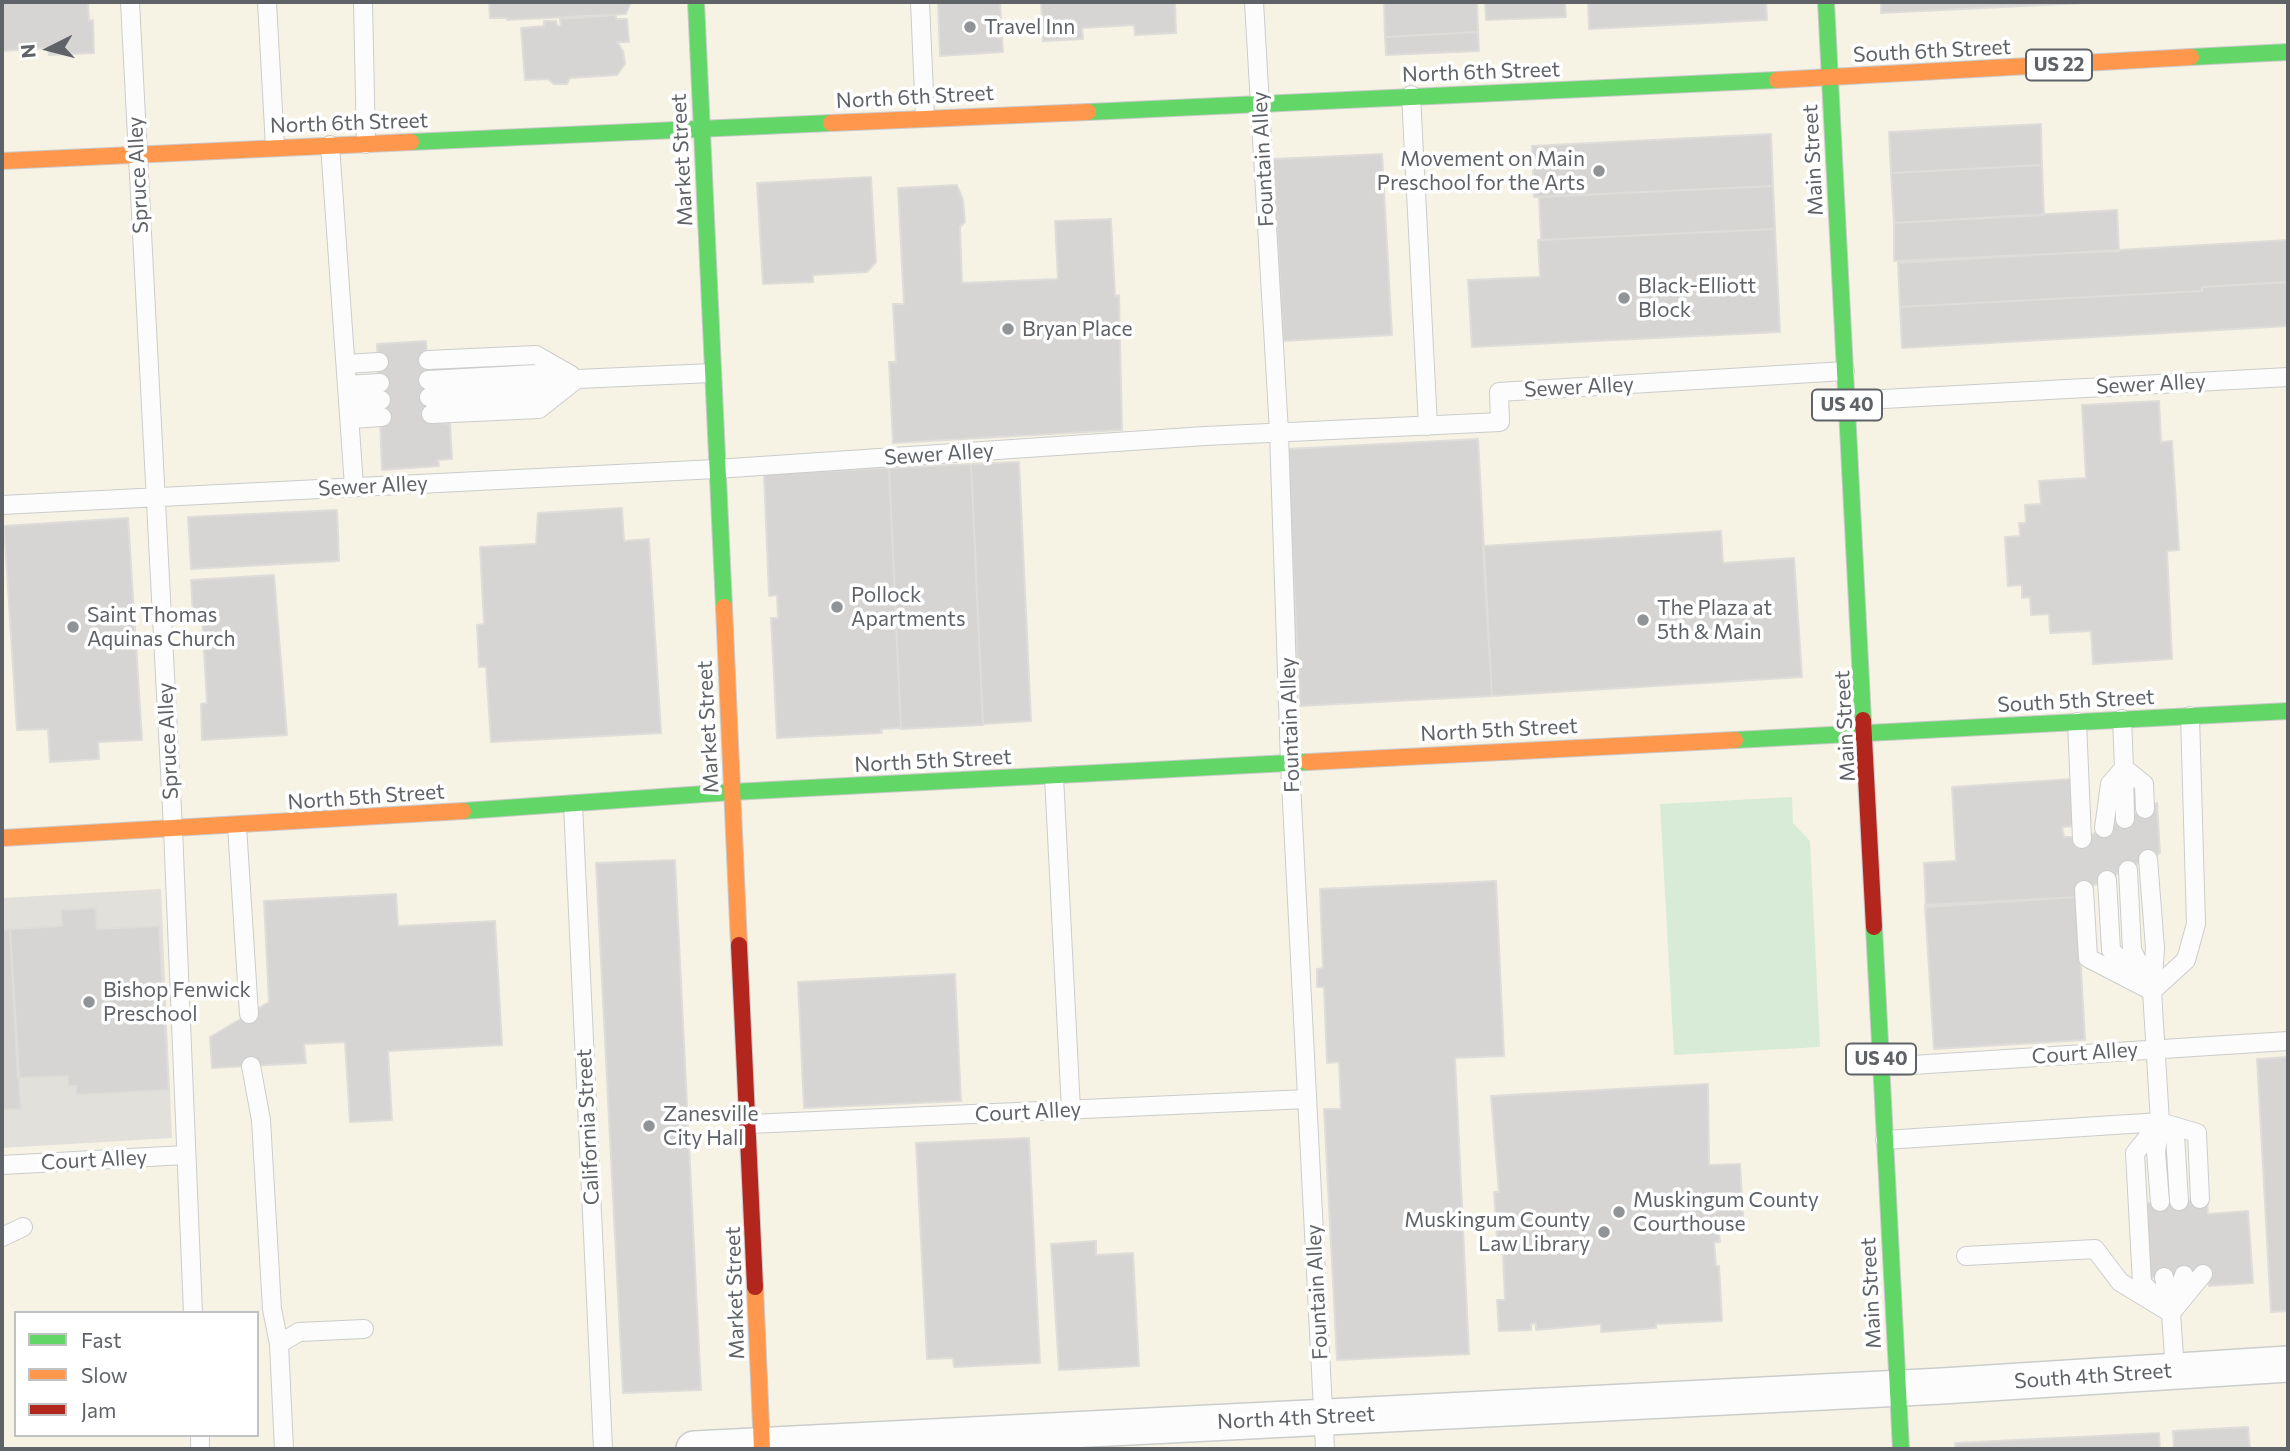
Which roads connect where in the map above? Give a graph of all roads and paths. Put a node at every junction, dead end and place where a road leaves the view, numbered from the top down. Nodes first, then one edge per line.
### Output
1 (130, 2) edge
2 (267, 2) edge
3 (363, 2) edge
4 (696, 2) edge
5 (920, 2) edge
6 (1254, 2) edge
7 (1826, 2) edge
8 (2288, 52) edge
9 (1830, 78) junction
10 (1411, 95) junction
11 (1260, 104) junction
12 (925, 118) junction
13 (702, 128) junction
14 (366, 144) junction
15 (330, 145) junction
16 (275, 147) junction
17 (137, 154) junction
18 (2, 161) edge
19 (428, 360) dead end
20 (379, 362) dead end
21 (346, 364) junction
22 (1845, 371) junction
23 (712, 373) junction
24 (2288, 377) edge
25 (577, 379) junction
26 (1846, 401) junction
27 (348, 402) junction
28 (1427, 426) junction
29 (1279, 432) junction
30 (716, 469) junction
31 (354, 486) junction
32 (154, 497) junction
33 (2, 505) edge
34 (2288, 711) edge
35 (2190, 716) junction
36 (2122, 719) junction
37 (2077, 722) junction
38 (1866, 732) junction
39 (1290, 763) junction
40 (2124, 768) junction
41 (1054, 776) junction
42 (732, 792) junction
43 (573, 804) junction
44 (2145, 809) dead end
45 (2125, 818) dead end
46 (237, 826) junction
47 (2104, 828) dead end
48 (173, 829) junction
49 (2, 838) edge
50 (2082, 839) dead end
51 (2148, 859) dead end
52 (2127, 870) dead end
53 (2107, 880) dead end
54 (2084, 890) dead end
55 (2152, 991) junction
56 (249, 1014) dead end
57 (2288, 1041) edge
58 (2156, 1048) junction
59 (251, 1066) dead end
60 (1881, 1067) junction
61 (1307, 1099) junction
62 (1070, 1110) junction
63 (2160, 1122) junction
64 (749, 1124) junction
65 (1885, 1140) junction
66 (185, 1155) junction
67 (2, 1165) edge
68 (2200, 1199) dead end
69 (2179, 1201) dead end
70 (2160, 1202) dead end
71 (23, 1227) dead end
72 (2, 1237) edge
73 (1966, 1256) dead end
74 (2203, 1274) dead end
75 (2183, 1275) dead end
76 (2164, 1277) dead end
77 (193, 1311) edge
78 (2171, 1312) junction
79 (364, 1329) dead end
80 (279, 1344) junction
81 (2288, 1364) edge
82 (2175, 1371) junction
83 (1898, 1387) junction
84 (1324, 1433) edge
85 (762, 1447) edge
86 (284, 1449) edge
87 (603, 1449) edge
88 (694, 1449) edge
89 (1901, 1449) edge

1 - 17 lane, Spruce Alley
2 - 16 lane
3 - 14 lane
4 - 13 main road, Market Street
5 - 12 lane
6 - 11 lane, Fountain Alley
7 - 9 main road, Main Street
8 - 9 main road, South 6th Street / US 22
9 - 10 main road, North 6th Street
9 - 22 main road, Main Street / US 40
10 - 11 main road, North 6th Street
10 - 28 lane
11 - 12 main road, North 6th Street
11 - 29 lane, Fountain Alley
12 - 13 main road, North 6th Street
13 - 14 main road, North 6th Street
13 - 23 main road, Market Street
14 - 15 main road, North 6th Street
15 - 16 main road, North 6th Street
15 - 21 lane
16 - 17 main road, North 6th Street
17 - 18 main road, North 6th Street
17 - 32 lane, Spruce Alley
19 - 25 lane
20 - 21 lane
21 - 27 lane
22 - 26 main road, Main Street / US 40
22 - 28 lane, Sewer Alley
23 - 25 lane
23 - 30 main road, Market Street
24 - 26 lane, Sewer Alley
25 - 25 lane
26 - 38 main road, Main Street / US 40
27 - 27 lane
27 - 31 lane
28 - 29 lane, Sewer Alley
29 - 30 lane, Sewer Alley
29 - 39 lane, Fountain Alley
30 - 31 lane, Sewer Alley
30 - 42 main road, Market Street
31 - 32 lane, Sewer Alley
32 - 33 lane, Sewer Alley
32 - 48 lane, Spruce Alley
34 - 35 main road, South 5th Street
35 - 36 main road, South 5th Street
35 - 55 lane
36 - 37 main road, South 5th Street
36 - 40 lane
37 - 38 main road, South 5th Street
37 - 50 lane
38 - 39 main road, North 5th Street
38 - 60 main road, Main Street / US 40
39 - 41 main road, North 5th Street
39 - 61 lane, Fountain Alley
40 - 44 lane
40 - 45 lane
40 - 47 lane
41 - 42 main road, North 5th Street
41 - 62 lane
42 - 43 main road, North 5th Street
42 - 64 main road, Market Street
43 - 46 main road, North 5th Street
43 - 87 lane, California Street
46 - 48 main road, North 5th Street
46 - 56 lane
48 - 49 main road, North 5th Street
48 - 66 lane, Spruce Alley
51 - 55 lane
52 - 55 lane
53 - 55 lane
54 - 55 lane
55 - 58 lane
57 - 58 lane, Court Alley
58 - 60 lane, Court Alley
58 - 63 lane
59 - 80 lane
60 - 65 main road, Main Street / US 40
61 - 62 lane, Court Alley
61 - 84 lane, Fountain Alley
62 - 64 lane, Court Alley
63 - 65 lane
63 - 68 lane
63 - 69 lane
63 - 70 lane
63 - 78 lane
64 - 85 main road, Market Street
65 - 83 main road, Main Street / US 40
66 - 67 lane, Court Alley
66 - 77 lane, Spruce Alley
71 - 72 lane
73 - 78 lane
74 - 78 lane
75 - 78 lane
76 - 78 lane
78 - 82 lane
79 - 80 lane
80 - 86 lane
81 - 82 street, South 4th Street
82 - 83 street, South 4th Street
83 - 84 street, North 4th Street
83 - 89 main road, Main Street / US 40
84 - 85 street, North 4th Street
85 - 88 street, North 4th Street

